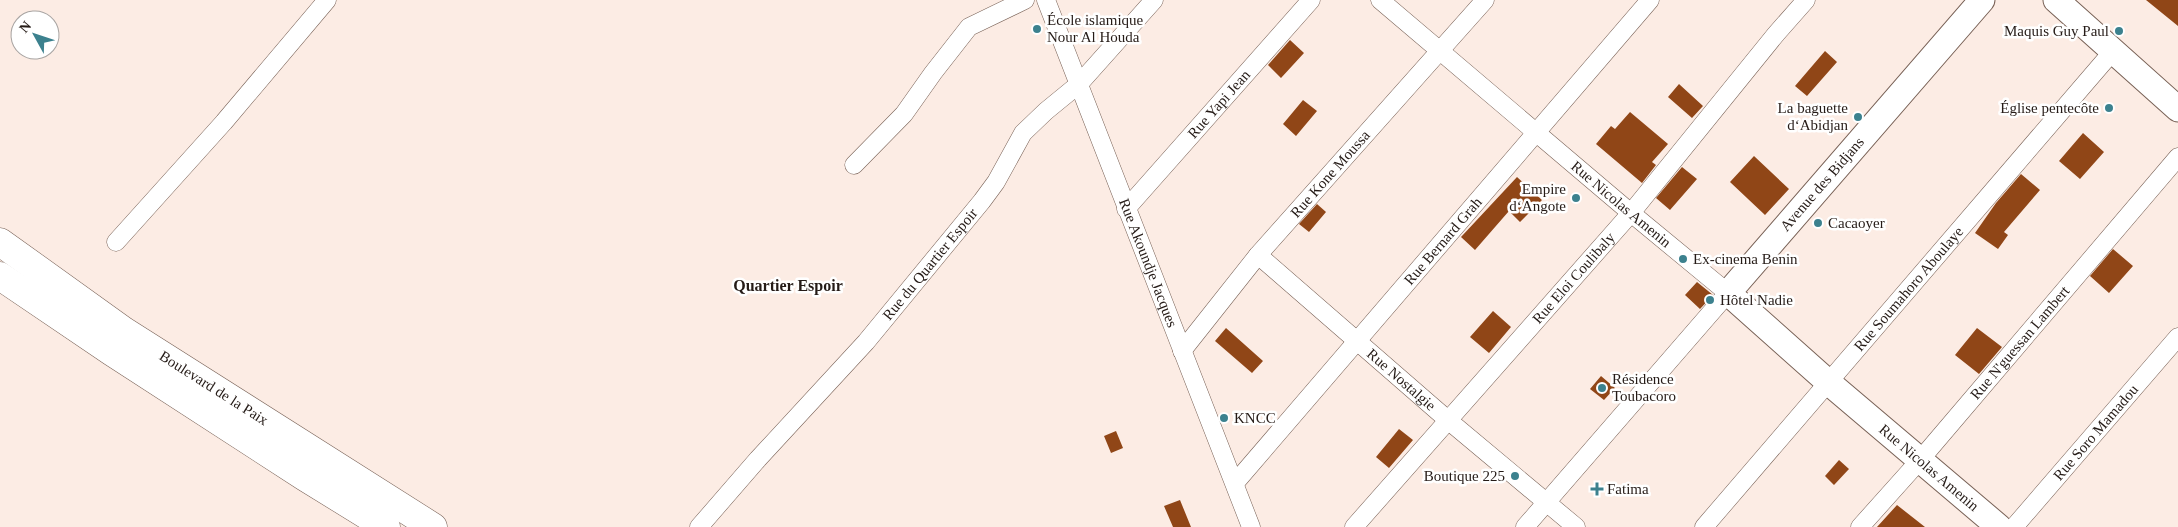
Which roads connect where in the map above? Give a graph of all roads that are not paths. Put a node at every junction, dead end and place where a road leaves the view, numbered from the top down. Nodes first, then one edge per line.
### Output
1 (327, 0) edge
2 (1025, 0) edge
3 (1046, 0) edge
4 (1154, 0) edge
5 (1311, 0) edge
6 (1380, 0) edge
7 (1485, 0) edge
8 (1650, 0) edge
9 (1806, 0) edge
10 (1982, 0) edge
11 (2056, 0) edge
12 (2113, 51) junction
13 (1440, 52) junction
14 (1079, 84) junction
15 (2178, 109) edge
16 (1536, 133) junction
17 (2178, 158) edge
18 (854, 165) dead end
19 (1126, 209) junction
20 (1631, 214) junction
21 (0, 242) edge
22 (116, 242) dead end
23 (1258, 255) junction
24 (0, 276) edge
25 (1728, 293) junction
26 (2178, 337) edge
27 (1357, 341) junction
28 (1182, 351) junction
29 (1828, 382) junction
30 (1449, 421) junction
31 (1920, 460) junction
32 (1235, 483) junction
33 (1547, 502) junction
34 (386, 527) edge
35 (433, 527) edge
36 (699, 527) edge
37 (1251, 527) edge
38 (1354, 527) edge
39 (1525, 527) edge
40 (1576, 527) edge
41 (1704, 527) edge
42 (1860, 527) edge
43 (1999, 527) edge
44 (2014, 527) edge

1 - 22 street
2 - 18 street
3 - 14 street, Rue Akoundje Jacques
4 - 14 street, Rue du Quartier Espoir
5 - 19 street, Rue Yapi Jean
6 - 13 street, Rue Nicolas Amenin
7 - 13 street, Rue Kone Moussa
8 - 16 street, Rue Bernard Grah
9 - 20 street, Rue Eloi Coulibaly
10 - 25 street, Avenue des Bidjans
11 - 12 street
12 - 15 street
12 - 29 street, Rue Soumahoro Aboulaye
13 - 16 street, Rue Nicolas Amenin
13 - 23 street, Rue Kone Moussa
14 - 19 street, Rue Akoundje Jacques
14 - 36 street, Rue du Quartier Espoir
16 - 20 street, Rue Nicolas Amenin
16 - 27 street, Rue Bernard Grah
17 - 31 street, Rue N'guessan Lambert
19 - 28 street, Rue Akoundje Jacques
20 - 25 street, Rue Nicolas Amenin
20 - 30 street, Rue Eloi Coulibaly
21 - 35 main road, Boulevard de la Paix
23 - 27 street, Rue Nostalgie
23 - 28 street, Rue Kone Moussa
24 - 34 main road, Boulevard de la Paix
25 - 29 street, Rue Nicolas Amenin
25 - 33 street, Avenue des Bidjans
26 - 44 street, Rue Soro Mamadou
27 - 30 street, Rue Nostalgie
27 - 32 street, Rue Bernard Grah
28 - 32 street, Rue Akoundje Jacques
29 - 31 street, Rue Nicolas Amenin
29 - 41 street, Rue Soumahoro Aboulaye
30 - 33 street, Rue Nostalgie
30 - 38 street, Rue Eloi Coulibaly
31 - 42 street, Rue N'guessan Lambert
31 - 43 street, Rue Nicolas Amenin
32 - 37 street, Rue Akoundje Jacques
33 - 39 street, Avenue des Bidjans
33 - 40 street, Rue Nostalgie

